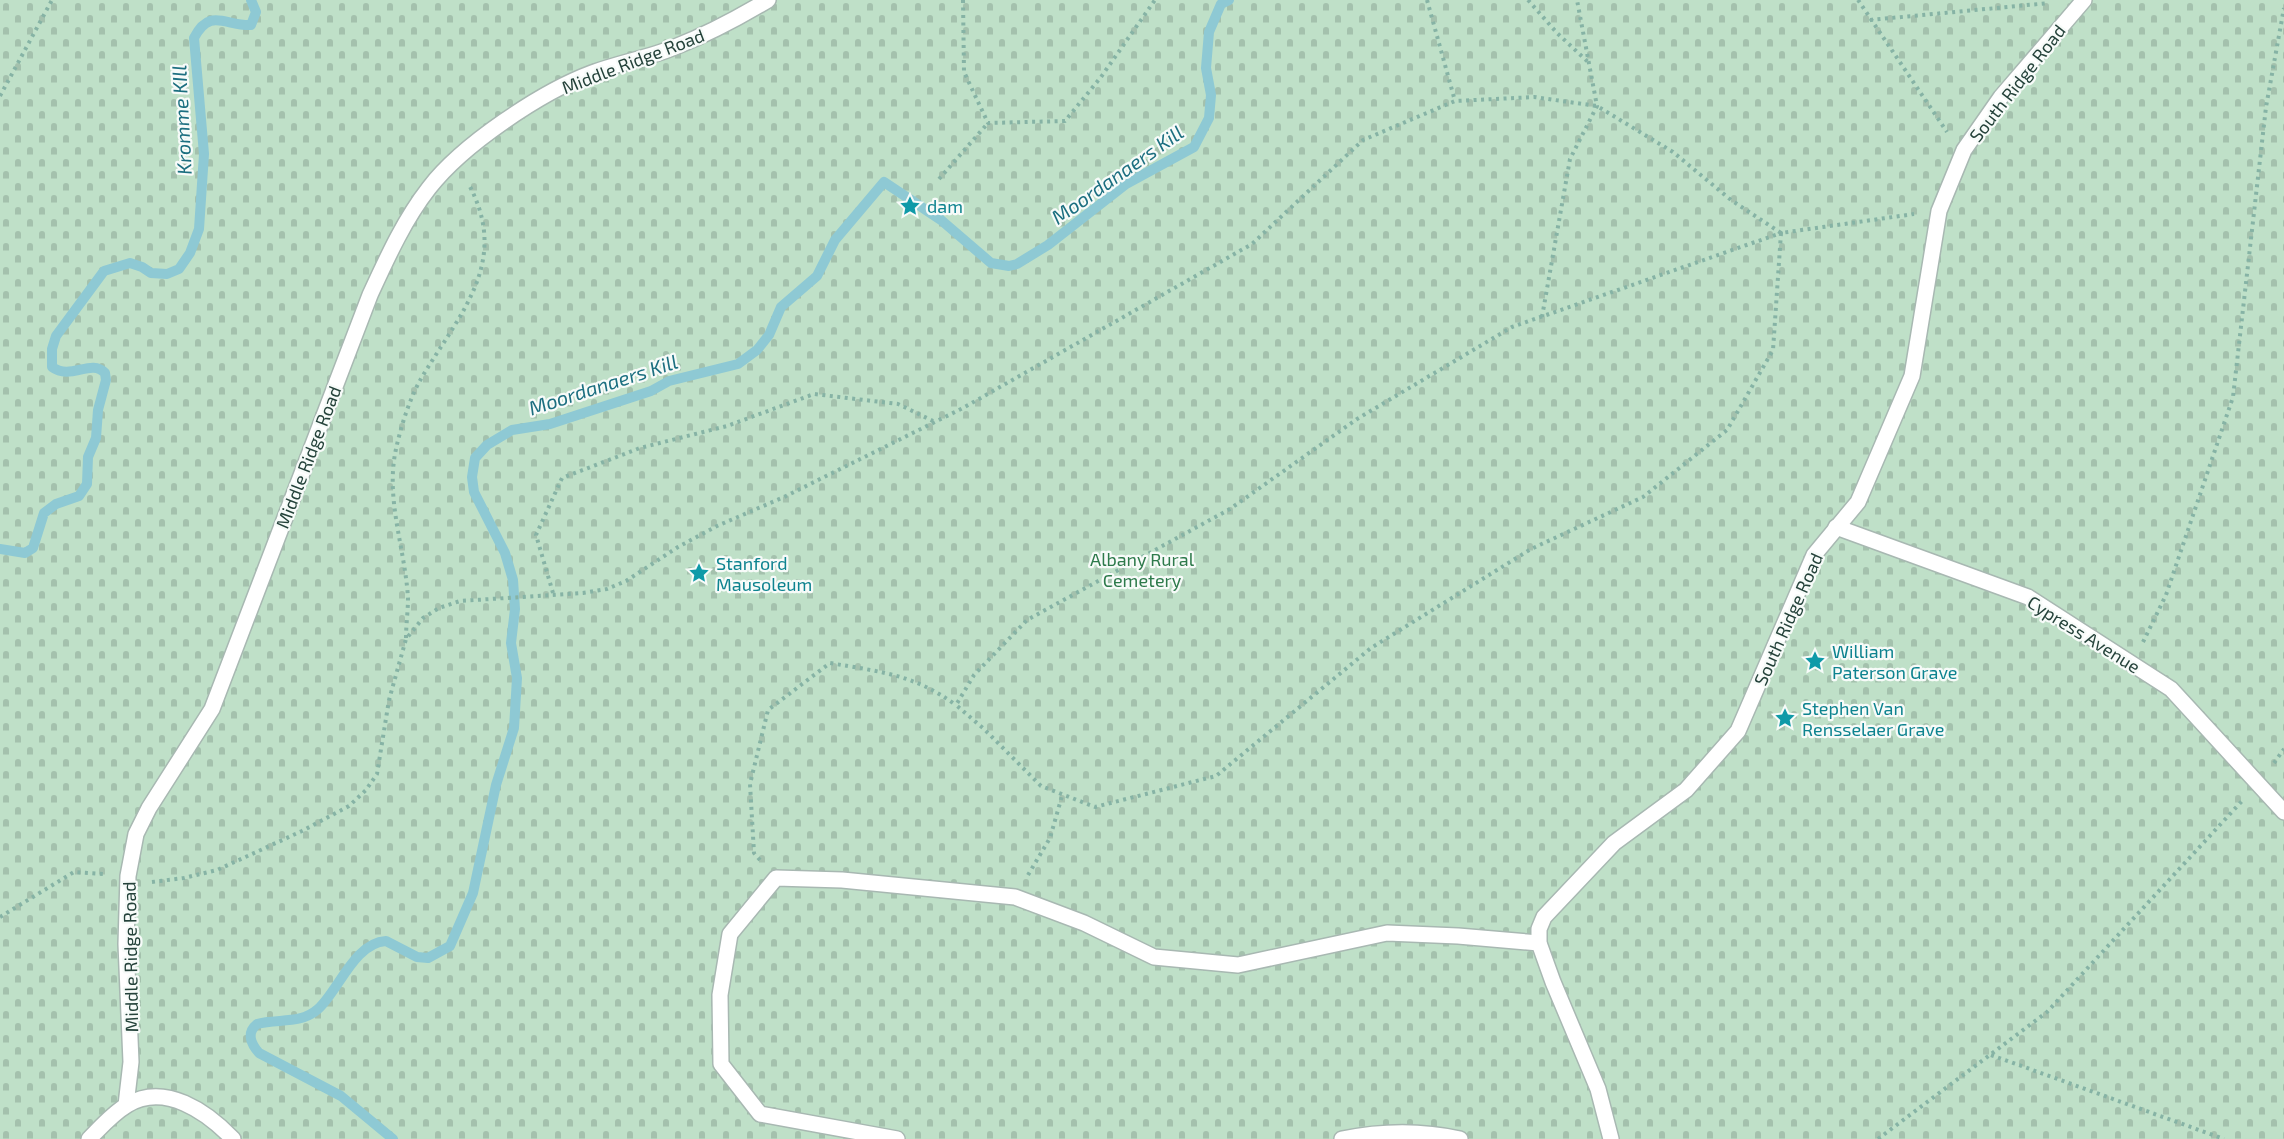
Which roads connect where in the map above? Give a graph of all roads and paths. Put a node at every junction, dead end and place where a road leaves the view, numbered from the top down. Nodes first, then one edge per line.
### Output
1 (52, 0) edge
2 (768, 0) edge
3 (963, 0) edge
4 (1155, 0) edge
5 (1426, 0) edge
6 (1528, 0) edge
7 (1577, 0) edge
8 (1858, 0) edge
9 (2084, 0) edge
10 (2056, 2) dead end
11 (2284, 8) edge
12 (1870, 20) junction
13 (1589, 63) junction
14 (0, 96) edge
15 (1455, 101) junction
16 (1597, 106) junction
17 (988, 123) junction
18 (1964, 150) junction
19 (456, 160) junction
20 (939, 179) dead end
21 (1939, 211) junction
22 (1781, 233) junction
23 (1542, 317) junction
24 (934, 421) junction
25 (1836, 527) junction
26 (553, 593) junction
27 (406, 639) junction
28 (2132, 664) junction
29 (956, 705) junction
30 (2284, 749) edge
31 (2258, 784) junction
32 (1062, 796) junction
33 (2284, 812) edge
34 (776, 878) junction
35 (128, 880) junction
36 (1015, 897) junction
37 (0, 917) edge
38 (1539, 944) junction
39 (1990, 1055) junction
40 (126, 1105) junction
41 (94, 1137) edge
42 (234, 1139) edge
43 (897, 1139) edge
44 (1342, 1139) edge
45 (1460, 1139) edge
46 (1611, 1139) edge
47 (1878, 1139) edge
48 (2224, 1139) edge

1 - 14 path
2 - 19 lane, Middle Ridge Road
3 - 17 path
4 - 17 path
5 - 15 path
6 - 13 path
7 - 13 path
8 - 12 path
9 - 18 lane, South Ridge Road
10 - 12 path
11 - 28 path
12 - 18 path
13 - 16 path
15 - 16 path
15 - 24 path
16 - 22 path
16 - 23 path
17 - 20 path
18 - 21 lane, South Ridge Road
19 - 27 path
19 - 35 lane, Middle Ridge Road
21 - 22 path
21 - 25 lane, South Ridge Road
22 - 23 path
22 - 32 path
23 - 29 path
24 - 26 path
24 - 26 path
25 - 28 lane, Cypress Avenue
25 - 38 lane, South Ridge Road
26 - 27 path
27 - 35 path
28 - 31 lane, Cypress Avenue
29 - 32 path
29 - 34 path
30 - 31 path
31 - 33 lane, Cypress Avenue
31 - 39 path
32 - 36 path
34 - 36 lane
34 - 43 lane
35 - 37 path
35 - 40 lane, Middle Ridge Road
36 - 38 lane
38 - 46 lane
39 - 47 path
39 - 48 path
40 - 41 lane
40 - 42 lane
44 - 45 lane

